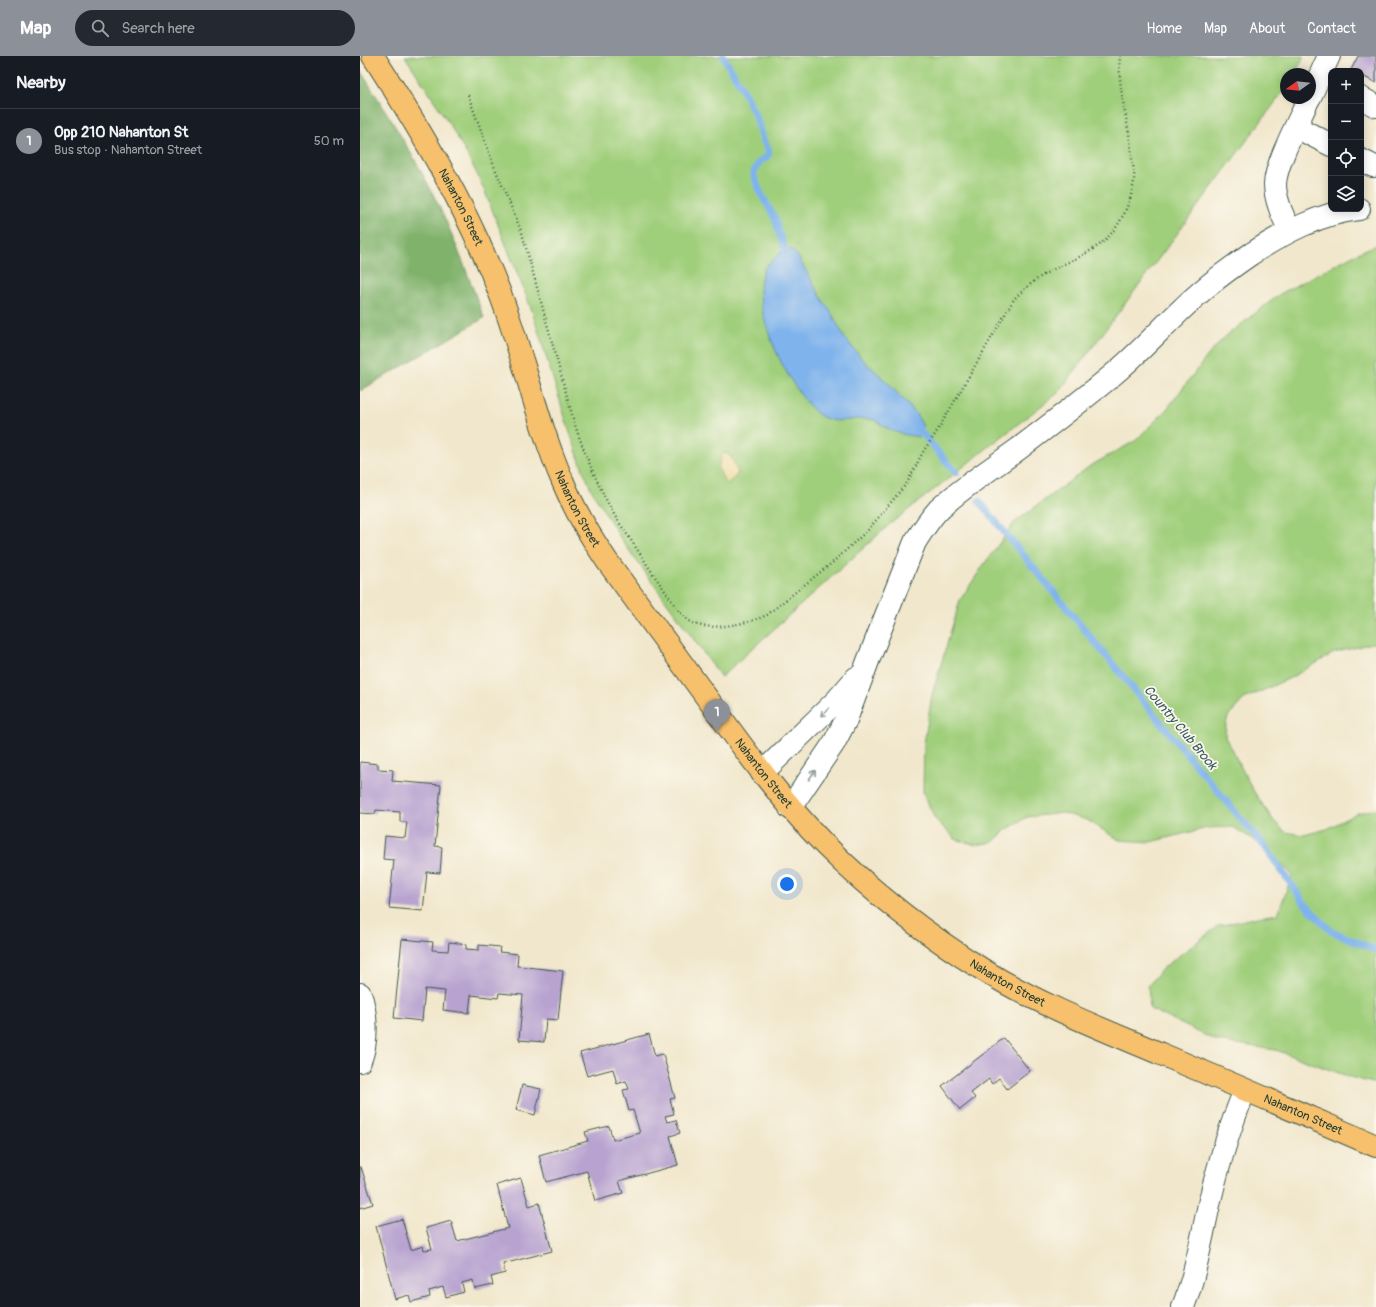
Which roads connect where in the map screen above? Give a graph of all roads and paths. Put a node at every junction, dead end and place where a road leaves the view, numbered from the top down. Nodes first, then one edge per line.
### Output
1 (374, 56) edge
2 (1120, 56) edge
3 (1329, 56) edge
4 (1325, 80) edge
5 (1316, 90) edge
6 (468, 95) dead end
7 (1364, 100) edge
8 (1307, 104) edge
9 (1376, 106) edge
10 (1296, 127) junction
11 (1328, 143) edge
12 (1376, 208) edge
13 (1364, 209) edge
14 (1346, 212) edge
15 (1290, 231) junction
16 (868, 661) junction
17 (762, 773) junction
18 (790, 808) junction
19 (360, 994) edge
20 (360, 1061) edge
21 (1245, 1090) junction
22 (1376, 1146) edge
23 (1183, 1307) edge

1 - 17 main road, Nahanton Street
2 - 6 path
3 - 4 lane
4 - 5 lane
7 - 9 lane
8 - 10 lane
10 - 11 lane
10 - 15 lane
12 - 13 lane
14 - 15 lane
15 - 16 lane
16 -> 17 lane
18 -> 16 lane
17 - 18 main road, Nahanton Street
18 - 21 main road, Nahanton Street
19 - 20 lane
21 - 22 main road, Nahanton Street
21 - 23 lane

